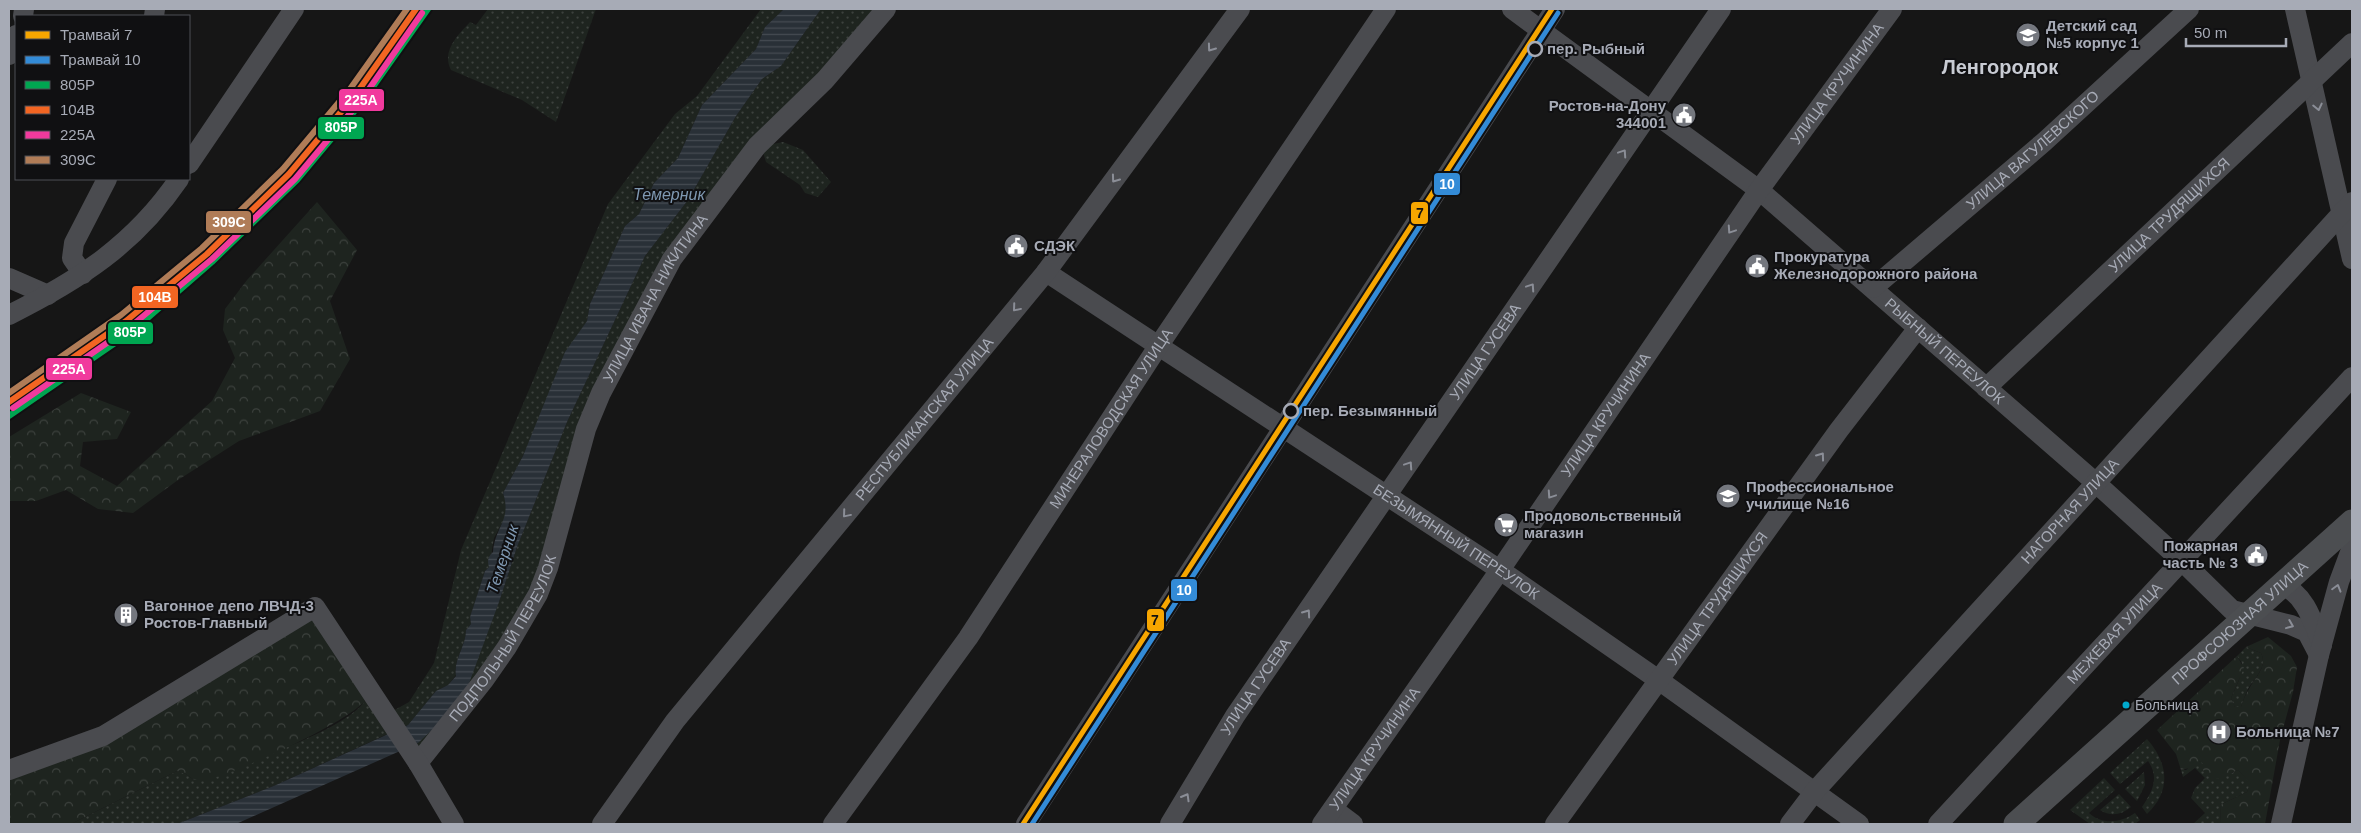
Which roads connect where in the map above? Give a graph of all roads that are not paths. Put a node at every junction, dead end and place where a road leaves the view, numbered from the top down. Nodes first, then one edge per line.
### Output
1 (294, 9) edge
2 (886, 9) edge
3 (1240, 9) edge
4 (1386, 9) edge
5 (1512, 9) edge
6 (1555, 9) edge
7 (1721, 9) edge
8 (1892, 9) edge
9 (2189, 9) edge
10 (2295, 9) edge
11 (1542, 31) junction
12 (15, 38) edge
13 (2352, 42) edge
14 (9, 54) edge
15 (2312, 79) junction
16 (1652, 110) junction
17 (190, 163) edge
18 (106, 180) edge
19 (178, 180) edge
20 (1759, 190) junction
21 (2347, 207) edge
22 (2352, 258) edge
23 (1046, 272) junction
24 (83, 274) junction
25 (9, 278) edge
26 (1873, 288) junction
27 (48, 295) junction
28 (9, 315) edge
29 (1918, 328) junction
30 (1159, 345) junction
31 (2352, 377) edge
32 (1986, 388) junction
33 (1285, 428) junction
34 (2096, 483) junction
35 (1388, 497) junction
36 (568, 501) joint
37 (2352, 522) edge
38 (2352, 547) edge
39 (2183, 562) junction
40 (1500, 570) junction
41 (2285, 582) junction
42 (2248, 616) junction
43 (2322, 643) junction
44 (1660, 680) junction
45 (418, 762) junction
46 (9, 770) edge
47 (1816, 791) junction
48 (1327, 817) edge
49 (454, 824) edge
50 (602, 824) edge
51 (833, 824) edge
52 (1026, 824) edge
53 (1170, 824) edge
54 (1353, 824) edge
55 (1555, 824) edge
56 (1790, 824) edge
57 (1859, 824) edge
58 (1938, 824) edge
59 (2016, 824) edge
60 (2281, 824) edge

1 - 17 street
2 - 36 street, УЛИЦА ИВАНА НИКИТИНА
3 -> 23 street, РЕСПУБЛИКАНСКАЯ УЛИЦА
4 - 30 street, МИНЕРАЛОВОДСКАЯ УЛИЦА
5 - 11 street, РЫБНЫЙ ПЕРЕУЛОК
6 - 11 street
7 - 16 street, УЛИЦА ГУСЕВА
8 - 20 street, УЛИЦА КРУЧИНИНА
9 - 26 street, УЛИЦА ВАГУЛЕВСКОГО
10 - 15 street
11 - 16 street, РЫБНЫЙ ПЕРЕУЛОК
11 - 33 street
12 - 14 street
13 - 15 street, УЛИЦА ТРУДЯЩИХСЯ
15 -> 21 street
15 - 32 street, УЛИЦА ТРУДЯЩИХСЯ
16 - 20 street, РЫБНЫЙ ПЕРЕУЛОК
35 -> 16 street, УЛИЦА ГУСЕВА
18 - 24 street
19 - 24 street
20 - 26 street, РЫБНЫЙ ПЕРЕУЛОК
20 -> 40 street, УЛИЦА КРУЧИНИНА
21 - 22 street
21 - 34 street, НАГОРНАЯ УЛИЦА
23 - 30 street, БЕЗЫМЯННЫЙ ПЕРЕУЛОК
23 -> 50 street, РЕСПУБЛИКАНСКАЯ УЛИЦА
24 - 27 street
25 - 27 street
26 - 29 street, РЫБНЫЙ ПЕРЕУЛОК
27 - 28 street
29 - 32 street, РЫБНЫЙ ПЕРЕУЛОК
44 -> 29 street, УЛИЦА ТРУДЯЩИХСЯ
30 - 33 street, БЕЗЫМЯННЫЙ ПЕРЕУЛОК
30 - 51 street, МИНЕРАЛОВОДСКАЯ УЛИЦА
31 - 39 street, МЕЖЕВАЯ УЛИЦА
32 - 34 street, РЫБНЫЙ ПЕРЕУЛОК
33 - 35 street, БЕЗЫМЯННЫЙ ПЕРЕУЛОК
33 - 52 street
34 - 39 street, РЫБНЫЙ ПЕРЕУЛОК
34 - 47 street, НАГОРНАЯ УЛИЦА
35 - 40 street, БЕЗЫМЯННЫЙ ПЕРЕУЛОК
53 -> 35 street, УЛИЦА ГУСЕВА
36 - 45 street, ПОДПОЛЬНЫЙ ПЕРЕУЛОК
37 - 41 main road, ПРОФСОЮЗНАЯ УЛИЦА
43 -> 38 street
39 - 42 street, РЫБНЫЙ ПЕРЕУЛОК
39 - 58 street, МЕЖЕВАЯ УЛИЦА
40 - 44 street, БЕЗЫМЯННЫЙ ПЕРЕУЛОК
40 - 48 street, УЛИЦА КРУЧИНИНА
41 - 42 main road, ПРОФСОЮЗНАЯ УЛИЦА
41 - 43 street
42 -> 43 street
42 - 59 main road, ПРОФСОЮЗНАЯ УЛИЦА
43 - 60 street
44 - 47 street, БЕЗЫМЯННЫЙ ПЕРЕУЛОК
44 - 55 street, УЛИЦА ТРУДЯЩИХСЯ
45 - 46 street
45 - 49 street
47 - 56 street, НАГОРНАЯ УЛИЦА
47 - 57 street, БЕЗЫМЯННЫЙ ПЕРЕУЛОК
48 - 54 street

